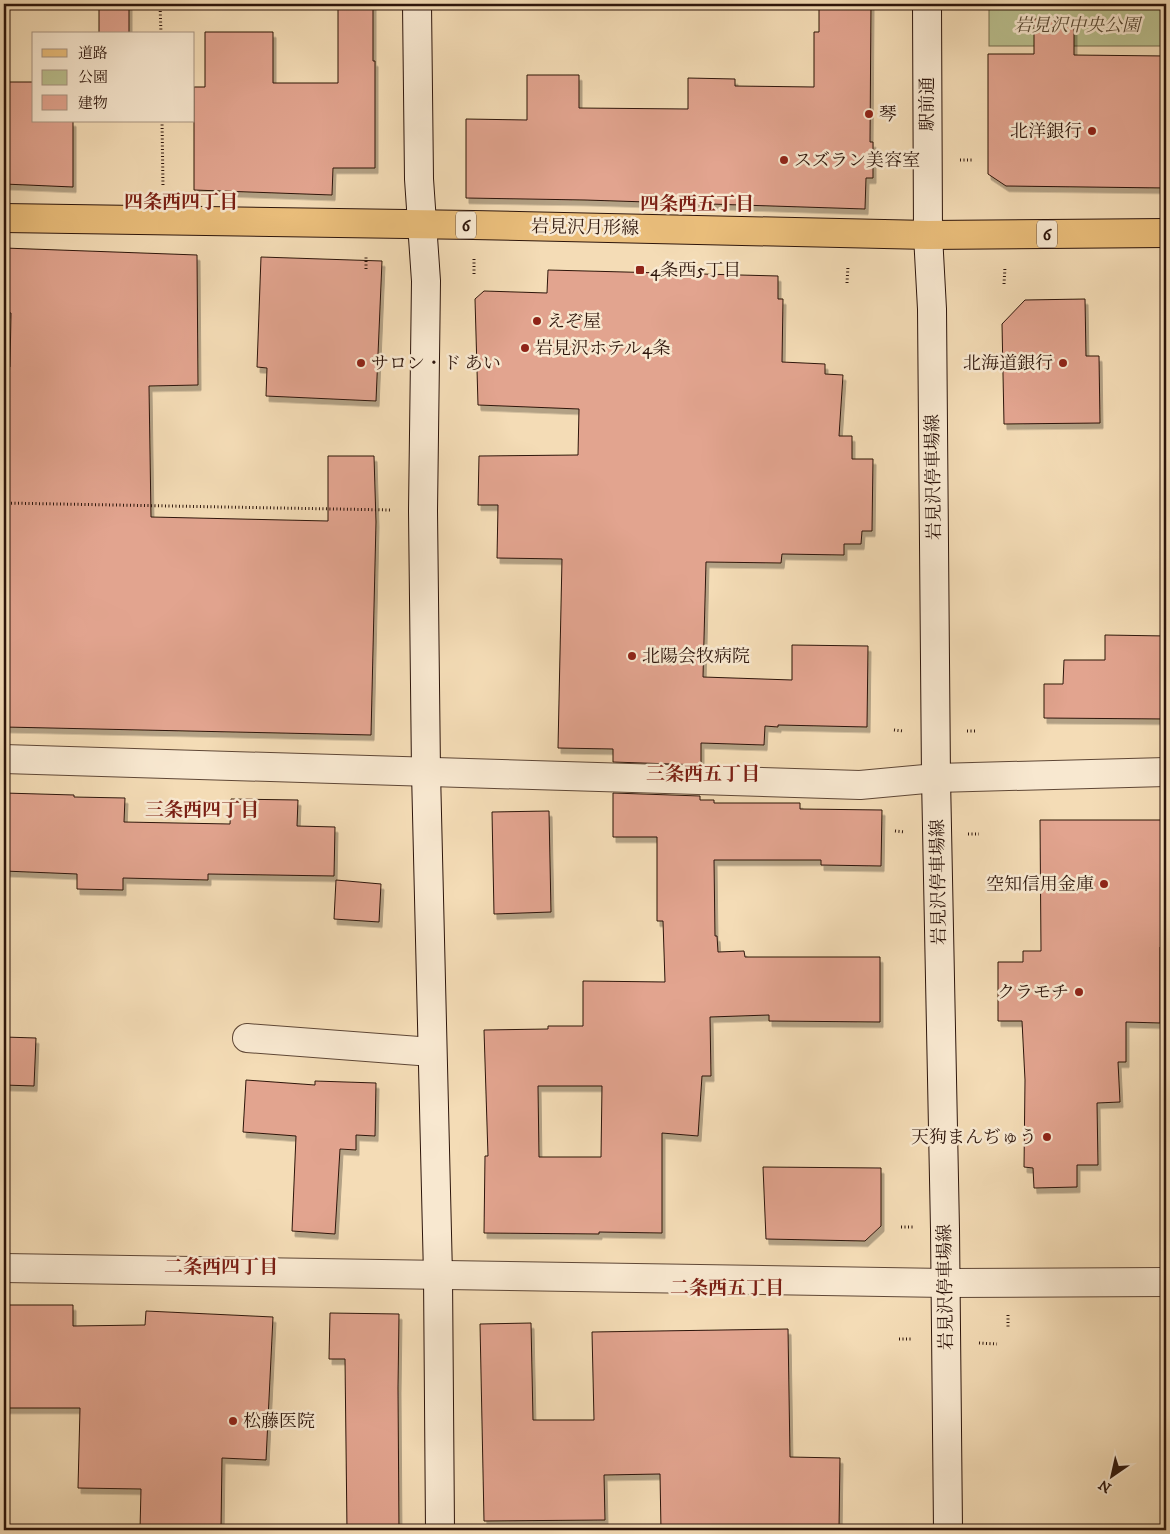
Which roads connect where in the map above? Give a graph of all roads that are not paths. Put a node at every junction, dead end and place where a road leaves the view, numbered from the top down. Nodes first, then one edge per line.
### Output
1 (417, 4) edge
2 (927, 4) edge
3 (4, 218) edge
4 (421, 224) junction
5 (1166, 232) edge
6 (928, 235) junction
7 (4, 759) edge
8 (426, 772) junction
9 (1166, 772) edge
10 (936, 778) junction
11 (247, 1038) dead end
12 (432, 1052) junction
13 (4, 1268) edge
14 (438, 1275) junction
15 (1166, 1282) edge
16 (945, 1283) junction
17 (440, 1530) edge
18 (948, 1530) edge

1 - 4 street
2 - 6 street, 駅前通
3 - 4 main road, 岩見沢月形線 / 6
4 - 6 main road, 岩見沢月形線 / 6
4 - 8 street
5 - 6 main road, 岩見沢月形線 / 6
6 - 10 street, 岩見沢停車場線
7 - 8 street
8 - 10 street
8 - 12 street
9 - 10 street
10 - 16 street, 岩見沢停車場線
11 - 12 street
12 - 14 street
13 - 14 street
14 - 16 street
14 - 17 street
15 - 16 street
16 - 18 street, 岩見沢停車場線

